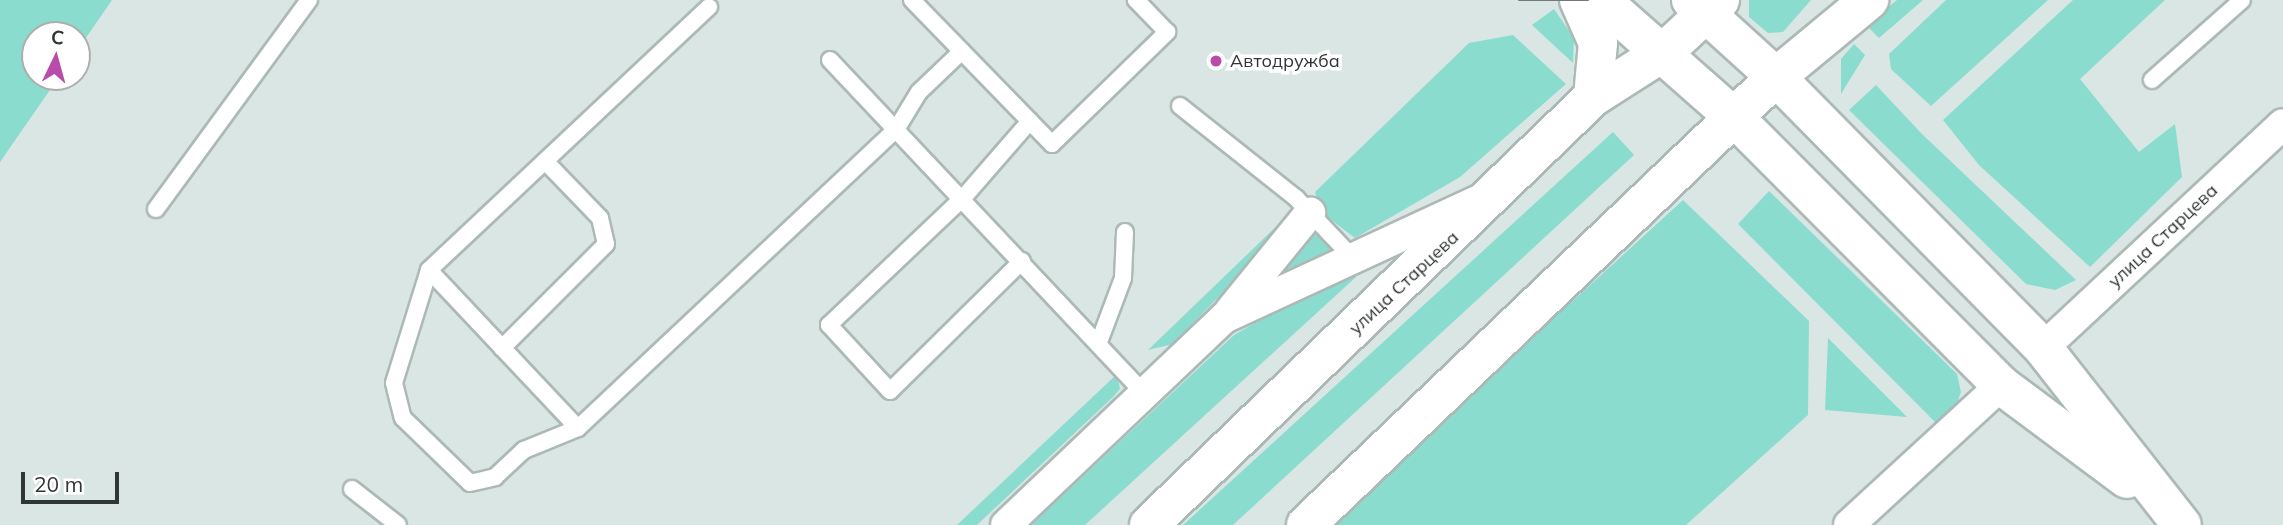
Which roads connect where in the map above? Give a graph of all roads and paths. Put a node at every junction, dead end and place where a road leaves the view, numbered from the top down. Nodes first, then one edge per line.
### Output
1 (309, 0) edge
2 (912, 0) edge
3 (1136, 0) edge
4 (1579, 0) edge
5 (1601, 0) edge
6 (1869, 0) edge
7 (2242, 0) edge
8 (1705, 4) edge
9 (709, 7) dead end
10 (962, 51) junction
11 (1665, 51) junction
12 (830, 60) dead end
13 (1776, 77) junction
14 (2152, 80) dead end
15 (1593, 97) junction
16 (1180, 106) dead end
17 (1736, 119) junction
18 (1030, 121) junction
19 (2283, 124) edge
20 (897, 128) junction
21 (545, 161) junction
22 (1502, 190) junction
23 (962, 198) junction
24 (156, 209) dead end
25 (1310, 214) junction
26 (1125, 232) dead end
27 (1353, 258) junction
28 (1022, 261) junction
29 (429, 270) junction
30 (1224, 318) junction
31 (1099, 342) junction
32 (502, 348) junction
33 (2043, 348) junction
34 (2001, 385) junction
35 (1146, 394) junction
36 (578, 428) junction
37 (352, 489) dead end
38 (2172, 515) edge
39 (398, 525) edge
40 (1006, 525) edge
41 (1149, 525) edge
42 (1306, 525) edge
43 (1849, 525) edge

1 - 24 lane
2 - 10 lane
3 - 18 lane
4 - 15 main road
5 - 11 main road
6 - 13 main road
7 - 14 lane
8 - 11 main road, улица Старцева
8 - 13 main road
9 - 21 lane
10 - 18 lane
10 - 20 lane
11 - 15 main road, улица Старцева
11 - 17 main road
12 - 20 lane
13 - 17 main road
13 - 33 main road
15 - 22 main road, улица Старцева
16 - 25 lane
17 - 34 main road
17 - 42 main road
18 - 23 lane
19 - 33 street, улица Старцева
20 - 23 lane
20 - 36 lane
21 - 29 lane
21 - 32 lane
22 - 27 street
22 - 41 main road, улица Старцева
23 - 28 lane
23 - 28 lane
25 - 27 lane
25 - 30 street
26 - 31 lane
27 - 30 street
28 - 31 lane
29 - 32 lane
29 - 36 lane
30 - 35 street
31 - 35 lane
32 - 36 lane
33 - 38 main road
34 - 38 main road
34 - 43 street
35 - 40 street
37 - 39 lane

